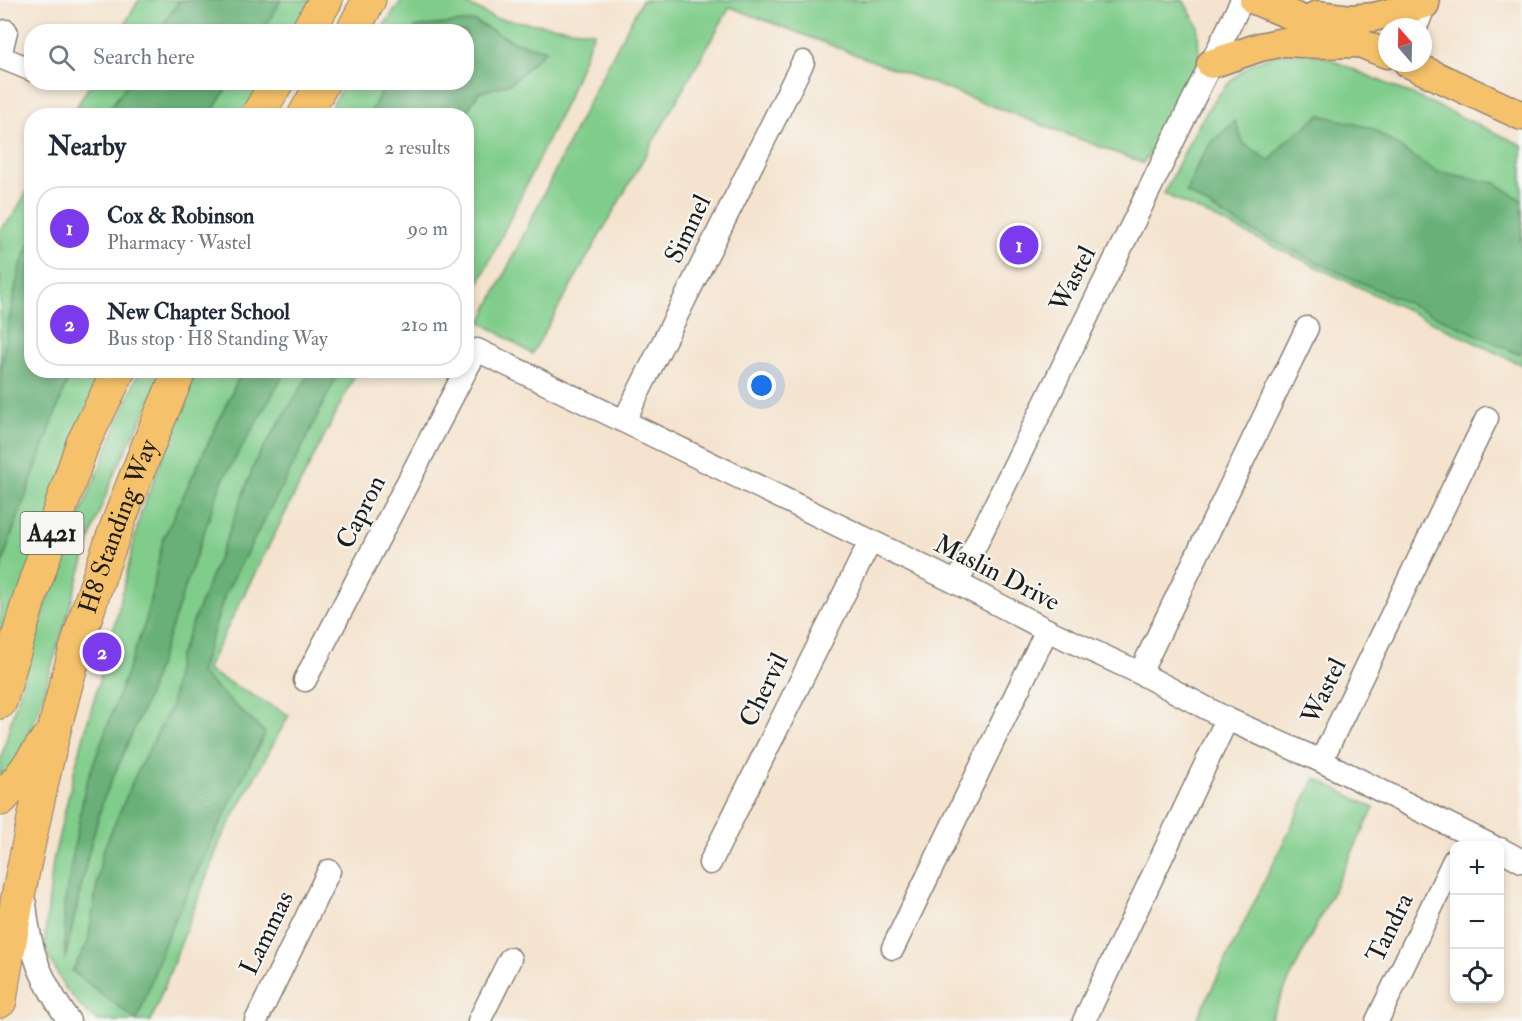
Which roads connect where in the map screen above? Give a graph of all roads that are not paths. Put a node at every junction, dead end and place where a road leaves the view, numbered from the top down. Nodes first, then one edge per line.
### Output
1 (326, 0) edge
2 (369, 0) edge
3 (1242, 0) edge
4 (1254, 0) edge
5 (1423, 10) edge
6 (1285, 12) junction
7 (312, 24) edge
8 (356, 24) edge
9 (6, 31) dead end
10 (1361, 43) junction
11 (1378, 50) edge
12 (0, 57) edge
13 (803, 62) dead end
14 (1211, 64) junction
15 (24, 67) edge
16 (1427, 72) edge
17 (272, 90) edge
18 (319, 90) edge
19 (262, 108) edge
20 (308, 108) edge
21 (1522, 116) edge
22 (1307, 328) dead end
23 (474, 366) edge
24 (115, 378) edge
25 (177, 378) edge
26 (463, 378) edge
27 (1487, 418) dead end
28 (624, 422) junction
29 (870, 542) junction
30 (957, 583) junction
31 (1047, 630) junction
32 (1140, 673) junction
33 (305, 680) dead end
34 (0, 702) edge
35 (1227, 718) junction
36 (56, 727) junction
37 (1321, 761) junction
38 (1, 799) edge
39 (32, 829) junction
40 (1465, 839) edge
41 (1504, 851) edge
42 (1522, 861) edge
43 (710, 863) dead end
44 (1450, 870) edge
45 (329, 871) dead end
46 (19, 946) junction
47 (893, 948) dead end
48 (510, 959) dead end
49 (0, 1001) edge
50 (69, 1021) edge
51 (256, 1021) edge
52 (479, 1021) edge
53 (1084, 1021) edge
54 (1377, 1021) edge

1 - 7 highway
2 - 8 highway
3 - 14 street, Wastel
4 - 6 main road
5 - 6 main road
6 - 10 main road
9 - 12 street
10 - 11 main road
10 - 14 main road
12 - 15 street
13 - 28 street, Simnel
14 - 30 street, Wastel
16 - 21 main road
17 - 19 highway
18 - 20 highway
22 - 32 street
23 - 28 street, Maslin Drive
24 - 34 highway, A421
25 - 36 highway, H8 Standing Way / A421
26 - 33 street, Capron
27 - 37 street, Wastel
28 - 29 street, Maslin Drive
29 - 30 street, Maslin Drive
29 - 43 street, Chervil
30 - 31 street, Maslin Drive
31 - 32 street, Maslin Drive
31 - 47 street
32 - 35 street, Maslin Drive
35 - 37 street, Maslin Drive
35 - 53 street
36 - 38 highway
36 - 39 highway, H8 Standing Way / A421
37 - 40 street, Maslin Drive
38 - 39 street
39 - 46 highway, H8 Standing Way / A421
41 - 42 street
44 - 54 street, Tandra
45 - 51 street, Lammas
46 - 49 highway, H8 Standing Way / A421
46 - 50 street
48 - 52 street

